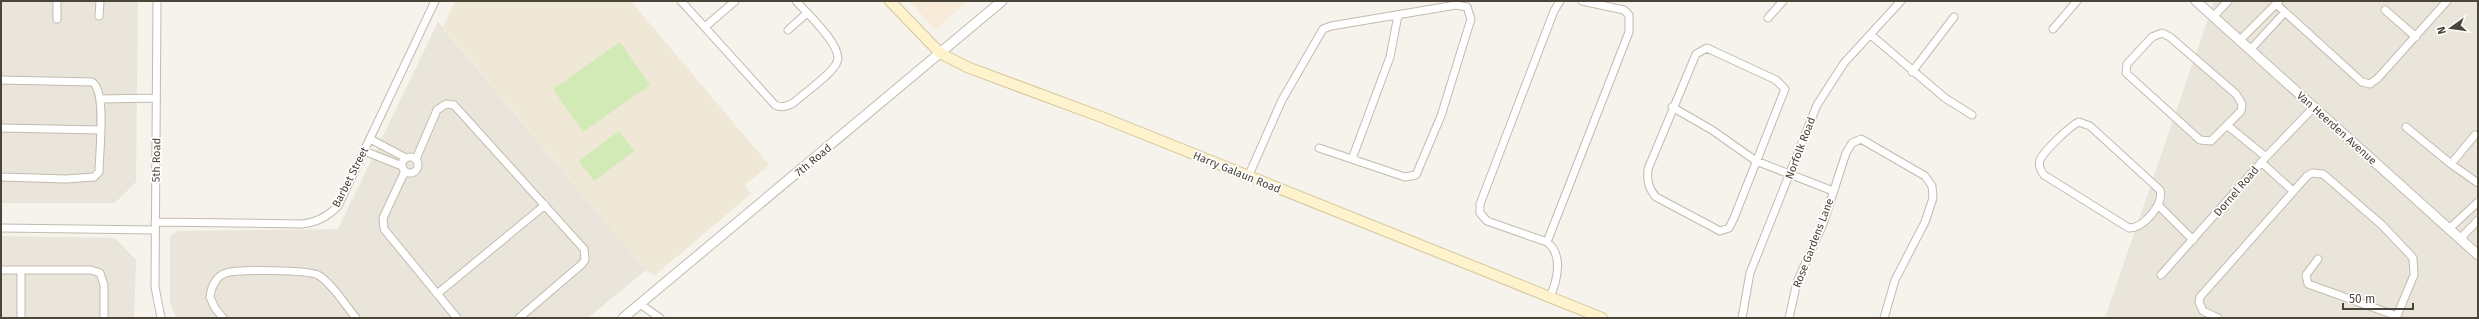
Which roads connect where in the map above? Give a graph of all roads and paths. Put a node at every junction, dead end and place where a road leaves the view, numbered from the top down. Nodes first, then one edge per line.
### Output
1 (57, 1) edge
2 (100, 1) edge
3 (158, 1) edge
4 (436, 1) edge
5 (681, 1) edge
6 (735, 1) edge
7 (796, 1) edge
8 (890, 1) edge
9 (1002, 1) edge
10 (1560, 1) edge
11 (1582, 1) edge
12 (1783, 1) edge
13 (1901, 1) edge
14 (2078, 1) edge
15 (2196, 1) edge
16 (2228, 1) edge
17 (2447, 1) edge
18 (2278, 3) edge
19 (2385, 10) dead end
20 (2285, 12) junction
21 (807, 13) junction
22 (1398, 15) junction
23 (99, 16) dead end
24 (1954, 17) dead end
25 (2213, 17) junction
26 (1768, 18) dead end
27 (57, 19) dead end
28 (705, 27) junction
29 (2053, 29) dead end
30 (788, 30) dead end
31 (1871, 35) junction
32 (2416, 37) junction
33 (2239, 41) junction
34 (2250, 50) junction
35 (940, 53) junction
36 (1912, 72) junction
37 (1, 80) edge
38 (156, 98) junction
39 (100, 99) junction
40 (1672, 108) junction
41 (2314, 108) junction
42 (1972, 116) dead end
43 (2228, 126) junction
44 (2406, 127) dead end
45 (1, 128) edge
46 (100, 130) junction
47 (2475, 135) dead end
48 (370, 139) junction
49 (1319, 148) dead end
50 (364, 151) junction
51 (406, 158) junction
52 (416, 159) junction
53 (1352, 159) junction
54 (2264, 160) junction
55 (1756, 161) junction
56 (2451, 164) junction
57 (404, 169) junction
58 (1789, 175) junction
59 (1, 177) edge
60 (1248, 177) junction
61 (2478, 183) edge
62 (1833, 191) junction
63 (2293, 191) junction
64 (2478, 202) edge
65 (545, 205) junction
66 (2159, 206) junction
67 (2478, 220) edge
68 (155, 226) junction
69 (1, 228) edge
70 (2450, 228) junction
71 (2461, 238) junction
72 (2193, 240) junction
73 (1547, 242) junction
74 (2478, 255) edge
75 (2318, 259) dead end
76 (1, 270) edge
77 (21, 271) junction
78 (2161, 275) dead end
79 (437, 294) junction
80 (1550, 297) junction
81 (640, 304) junction
82 (2397, 317) edge
83 (21, 318) edge
84 (104, 318) edge
85 (161, 318) edge
86 (223, 318) edge
87 (356, 318) edge
88 (457, 318) edge
89 (519, 318) edge
90 (623, 318) edge
91 (660, 318) edge
92 (1602, 318) edge
93 (1742, 318) edge
94 (1789, 318) edge
95 (1884, 318) edge
96 (2218, 318) edge

1 - 27 street
2 - 23 street
3 - 38 street, 5th Road
4 - 48 street, Barbet Street
5 - 28 street
6 - 28 street
7 - 21 street
8 - 35 main road, Harry Galaun Road
9 - 35 street, 7th Road
10 - 73 street
11 - 73 street
12 - 26 street
13 - 31 street, Norfolk Road
14 - 29 street
15 - 25 street, Van Heerden Avenue
16 - 25 street
17 - 32 street
18 - 20 street
18 - 33 street
19 - 32 street
20 - 32 street
20 - 34 street
21 - 28 street
21 - 30 street
22 - 53 street
22 - 53 street
22 - 60 street
24 - 36 street
25 - 33 street, Van Heerden Avenue
31 - 36 street
31 - 58 street, Norfolk Road
33 - 34 street, Van Heerden Avenue
34 - 41 street, Van Heerden Avenue
35 - 60 main road, Harry Galaun Road
35 - 81 street, 7th Road
36 - 42 street
37 - 39 street
38 - 39 street
38 - 68 street, 5th Road
39 - 46 street
40 - 55 street, Rose Gardens Lane
40 - 55 street
40 - 55 street
41 - 54 street, Dornel Road
41 - 70 street, Van Heerden Avenue
43 - 43 street
43 - 54 street
44 - 56 street
45 - 46 street
46 - 59 street
47 - 56 street
48 - 50 street, Barbet Street
48 - 51 street
49 - 53 street
50 - 57 street
50 - 68 street, Barbet Street
51 - 52 street
51 - 57 street
52 - 57 street
52 - 65 street
54 - 63 street
54 - 72 street, Dornel Road
55 - 58 street, Rose Gardens Lane
56 - 61 street
57 - 79 street
58 - 62 street, Rose Gardens Lane
58 - 93 street, Norfolk Road
60 - 80 main road, Harry Galaun Road
62 - 94 street, Rose Gardens Lane
62 - 95 street, Rose Gardens Lane
63 - 82 street
63 - 96 street
64 - 70 street
65 - 79 street
65 - 89 street
66 - 66 street
66 - 72 street
67 - 71 street
68 - 69 street, Barbet Street
68 - 85 street, 5th Road
70 - 71 street, Van Heerden Avenue
71 - 74 street, Van Heerden Avenue
72 - 78 street, Dornel Road
73 - 80 street
75 - 82 street
76 - 77 street
77 - 83 street
77 - 84 street
79 - 88 street
80 - 92 main road, Harry Galaun Road
81 - 90 street, 7th Road
81 - 91 street
86 - 87 street

